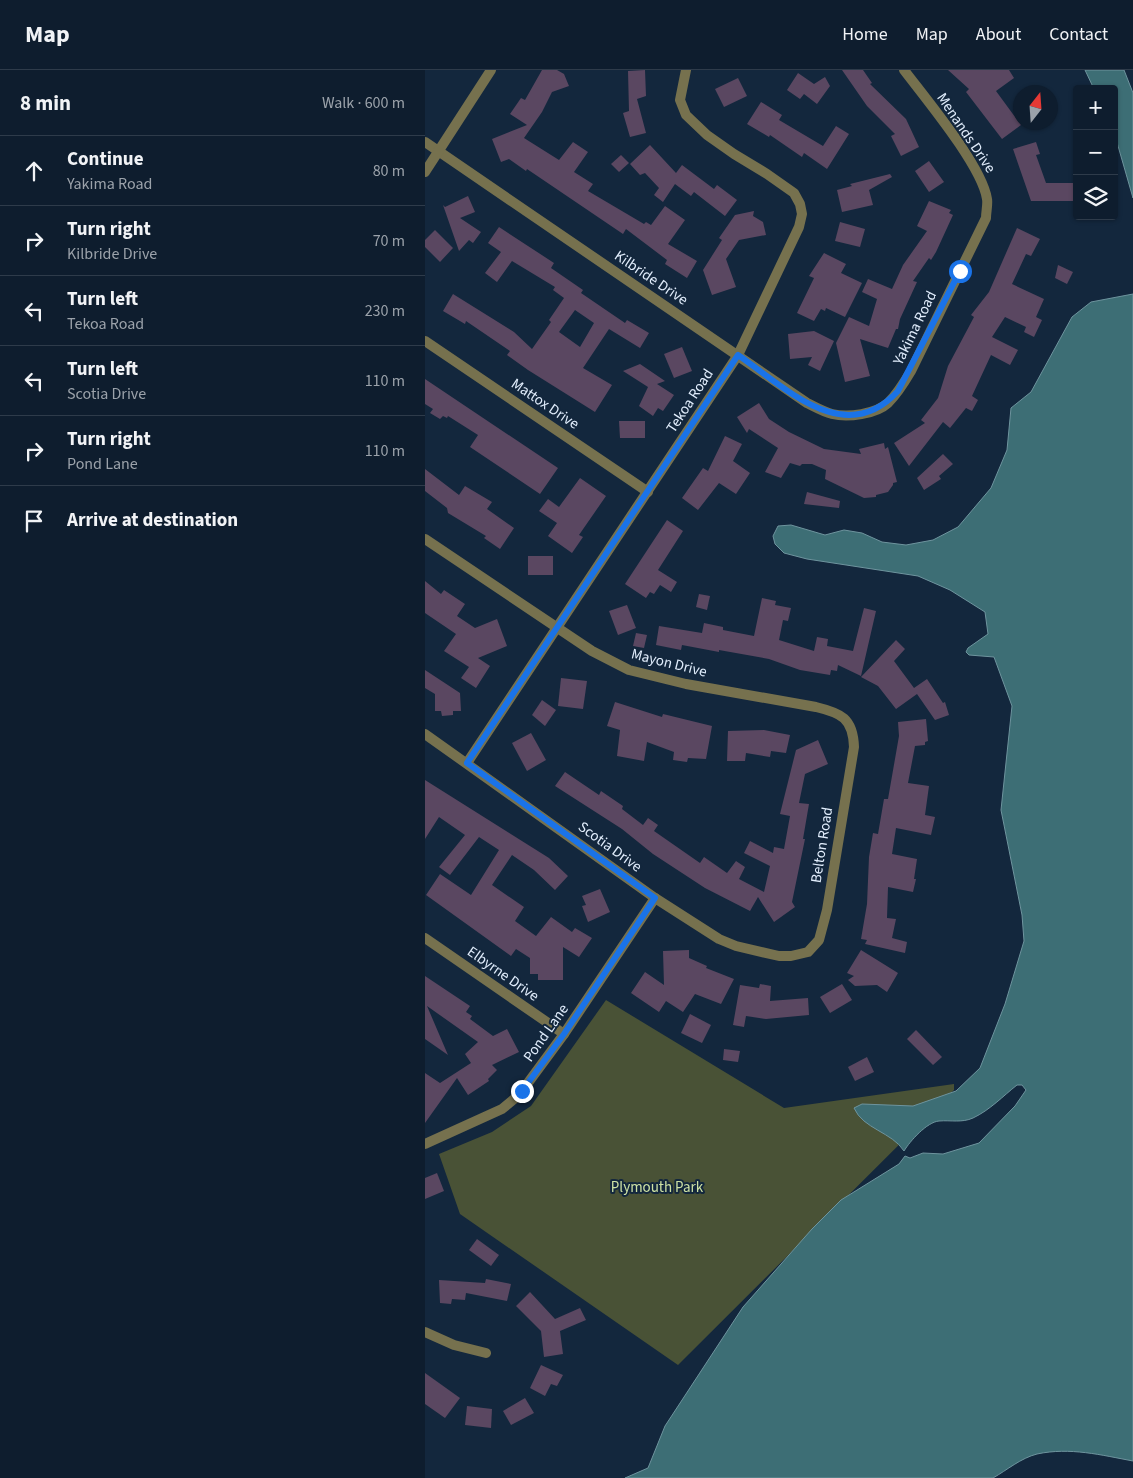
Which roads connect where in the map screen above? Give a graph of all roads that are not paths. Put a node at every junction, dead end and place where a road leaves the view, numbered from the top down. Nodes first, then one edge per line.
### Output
1 (491, 70) edge
2 (686, 70) edge
3 (904, 70) edge
4 (425, 142) edge
5 (439, 152) junction
6 (425, 172) edge
7 (986, 218) joint
8 (425, 341) edge
9 (738, 355) junction
10 (869, 412) joint
11 (648, 492) junction
12 (425, 539) edge
13 (555, 627) junction
14 (848, 722) joint
15 (425, 734) edge
16 (467, 763) junction
17 (655, 898) junction
18 (425, 938) edge
19 (791, 956) joint
20 (564, 1034) junction
21 (427, 1140) edge
22 (425, 1332) edge
23 (486, 1353) dead end

1 - 5 street
2 - 9 street, Tekoa Road
3 - 7 street, Menands Drive
4 - 5 street, Kilbride Drive
5 - 6 street
5 - 9 street, Kilbride Drive
7 - 10 street, Yakima Road
8 - 11 street, Mattox Drive
9 - 10 street, Kilbride Drive
9 - 11 street, Tekoa Road
11 - 13 street, Tekoa Road
12 - 13 street, Mayon Drive
13 - 14 street, Mayon Drive
13 - 16 street, Tekoa Road
14 - 19 street, Belton Road
15 - 16 street, Scotia Drive
16 - 17 street, Scotia Drive
17 - 19 street, Scotia Drive
17 - 20 street, Pond Lane
18 - 20 street, Elbyrne Drive
20 - 21 street, Pond Lane
22 - 23 street

